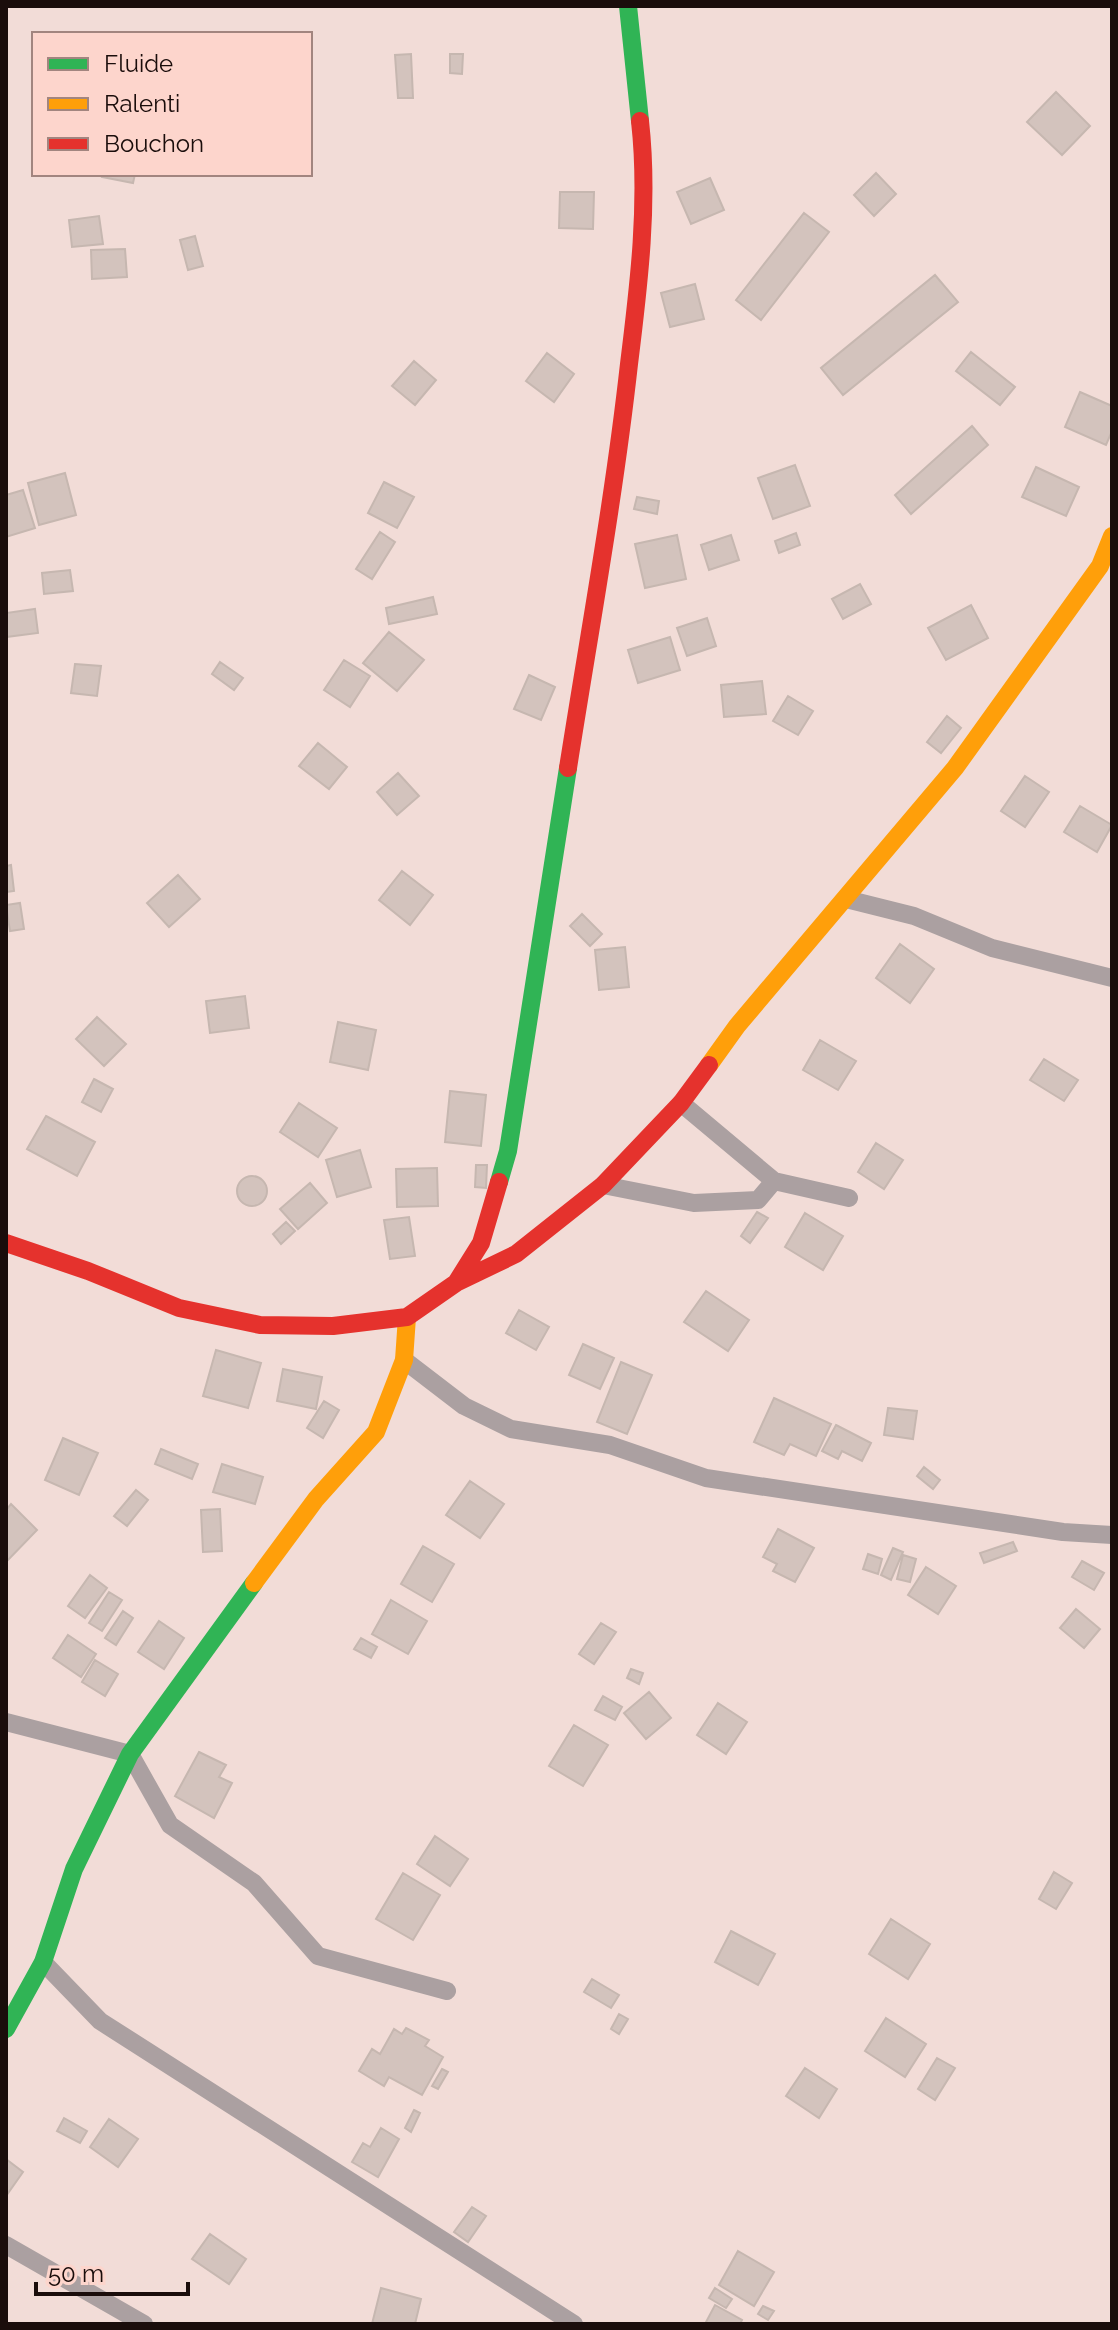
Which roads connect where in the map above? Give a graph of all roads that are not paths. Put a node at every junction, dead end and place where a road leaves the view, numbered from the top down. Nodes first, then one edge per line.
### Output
1 (628, 6) edge
2 (1112, 536) edge
3 (846, 899) junction
4 (1112, 978) edge
5 (681, 1103) junction
6 (774, 1181) junction
7 (603, 1185) junction
8 (849, 1198) dead end
9 (6, 1243) edge
10 (456, 1283) junction
11 (407, 1317) junction
12 (404, 1360) junction
13 (1112, 1535) edge
14 (6, 1722) edge
15 (130, 1754) junction
16 (43, 1962) junction
17 (447, 1991) dead end
18 (6, 2029) edge
19 (6, 2245) edge
20 (144, 2324) edge
21 (574, 2324) edge

1 - 10 street
2 - 3 street
3 - 4 street
3 - 5 street
5 - 6 street
5 - 7 street
6 - 7 street
6 - 8 street
7 - 10 street
9 - 11 street
10 - 11 street
11 - 12 street
12 - 13 street
12 - 15 street
14 - 15 street
15 - 16 street
15 - 17 street
16 - 18 street
16 - 21 street
19 - 20 street

